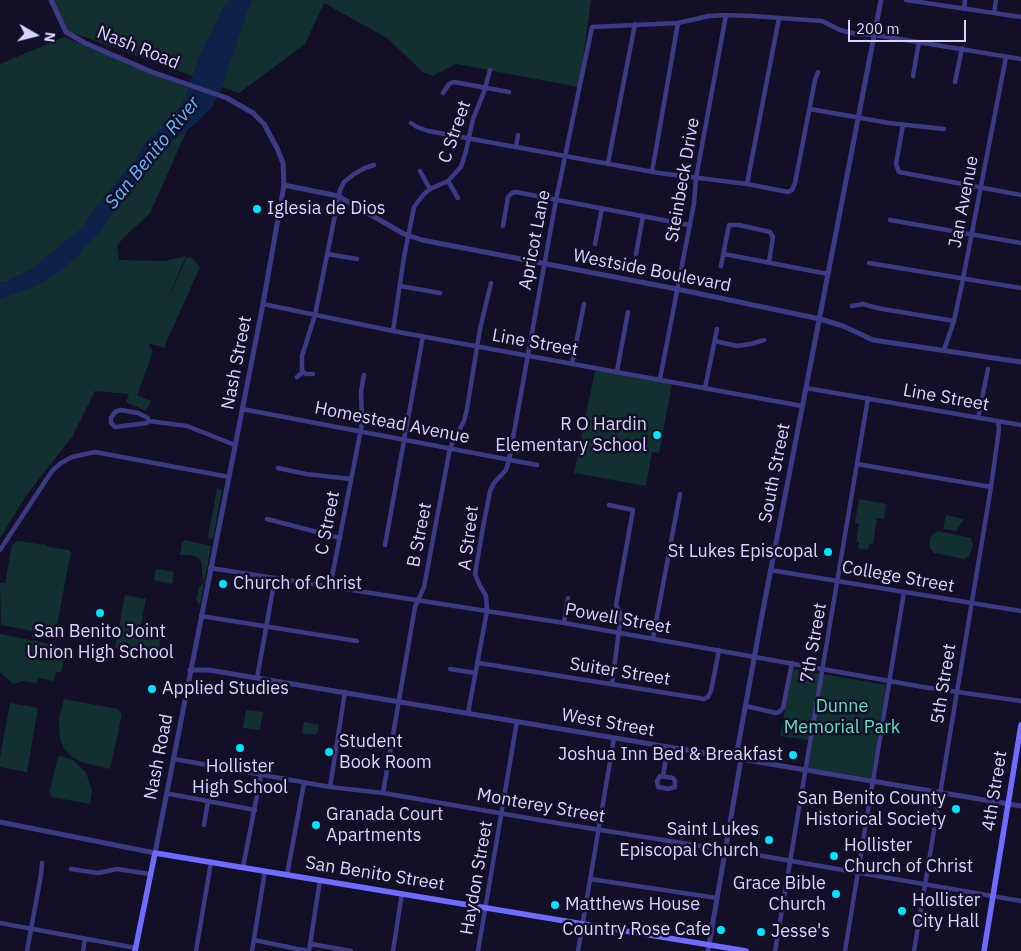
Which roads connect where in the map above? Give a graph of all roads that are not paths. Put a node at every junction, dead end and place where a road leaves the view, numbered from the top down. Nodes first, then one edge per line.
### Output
1 (50, 0) edge
2 (881, 0) edge
3 (906, 0) edge
4 (965, 0) edge
5 (996, 0) edge
6 (934, 2) edge
7 (964, 9) junction
8 (994, 13) junction
9 (726, 15) junction
10 (1021, 17) edge
11 (779, 18) junction
12 (678, 23) junction
13 (635, 24) junction
14 (875, 35) junction
15 (919, 42) junction
16 (962, 48) junction
17 (1006, 57) junction
18 (1021, 59) edge
19 (490, 70) dead end
20 (818, 72) dead end
21 (913, 76) dead end
22 (955, 82) dead end
23 (485, 87) junction
24 (443, 92) dead end
25 (509, 92) dead end
26 (810, 109) junction
27 (858, 118) junction
28 (412, 123) dead end
29 (903, 125) junction
30 (944, 129) dead end
31 (518, 135) dead end
32 (469, 138) junction
33 (516, 147) junction
34 (565, 156) junction
35 (283, 163) joint
36 (608, 163) junction
37 (374, 165) dead end
38 (420, 171) dead end
39 (652, 172) junction
40 (696, 178) junction
41 (448, 182) junction
42 (747, 184) junction
43 (284, 185) junction
44 (981, 188) junction
45 (430, 189) junction
46 (1021, 195) edge
47 (338, 196) junction
48 (458, 198) dead end
49 (556, 200) junction
50 (602, 208) junction
51 (643, 216) junction
52 (890, 220) dead end
53 (689, 225) junction
54 (503, 226) dead end
55 (972, 234) junction
56 (408, 235) junction
57 (1021, 243) edge
58 (595, 244) dead end
59 (327, 254) junction
60 (636, 254) dead end
61 (724, 254) junction
62 (357, 259) dead end
63 (769, 262) junction
64 (869, 263) dead end
65 (544, 264) junction
66 (721, 266) dead end
67 (828, 274) junction
68 (963, 278) junction
69 (491, 283) dead end
70 (400, 286) junction
71 (1021, 288) edge
72 (677, 289) junction
73 (440, 293) dead end
74 (263, 304) junction
75 (584, 304) dead end
76 (852, 306) dead end
77 (628, 312) dead end
78 (316, 314) junction
79 (820, 319) junction
80 (954, 321) junction
81 (717, 329) dead end
82 (393, 331) junction
83 (424, 336) junction
84 (764, 340) dead end
85 (714, 341) junction
86 (477, 346) junction
87 (944, 350) junction
88 (528, 356) junction
89 (1021, 362) edge
90 (572, 364) junction
91 (988, 369) dead end
92 (617, 371) junction
93 (303, 372) junction
94 (313, 374) dead end
95 (364, 375) dead end
96 (297, 377) dead end
97 (660, 379) junction
98 (705, 388) junction
99 (806, 388) junction
100 (868, 398) junction
101 (802, 406) junction
102 (242, 409) junction
103 (978, 418) junction
104 (150, 421) junction
105 (998, 421) junction
106 (1021, 425) edge
107 (360, 431) junction
108 (404, 440) junction
109 (234, 445) junction
110 (450, 448) junction
111 (509, 460) junction
112 (857, 464) junction
113 (537, 465) dead end
114 (278, 468) dead end
115 (228, 477) junction
116 (351, 479) junction
117 (991, 488) junction
118 (680, 494) dead end
119 (609, 505) dead end
120 (266, 519) dead end
121 (340, 538) junction
122 (385, 545) dead end
123 (0, 550) edge
124 (210, 568) junction
125 (770, 570) junction
126 (275, 578) junction
127 (838, 581) junction
128 (330, 587) junction
129 (904, 592) junction
130 (568, 598) dead end
131 (418, 602) junction
132 (971, 603) junction
133 (487, 611) junction
134 (1021, 611) edge
135 (201, 616) junction
136 (564, 623) junction
137 (266, 627) junction
138 (620, 633) junction
139 (653, 638) junction
140 (358, 641) dead end
141 (719, 650) junction
142 (755, 656) junction
143 (478, 663) junction
144 (792, 663) junction
145 (450, 669) dead end
146 (823, 669) junction
147 (190, 670) junction
148 (475, 673) junction
149 (257, 678) junction
150 (890, 681) junction
151 (612, 684) junction
152 (345, 692) junction
153 (957, 692) junction
154 (1021, 701) edge
155 (398, 702) junction
156 (746, 706) junction
157 (468, 713) junction
158 (517, 721) junction
159 (1021, 725) edge
160 (614, 738) junction
161 (668, 747) junction
162 (174, 759) junction
163 (741, 759) junction
164 (805, 770) junction
165 (261, 775) junction
166 (663, 776) dead end
167 (873, 781) junction
168 (304, 783) junction
169 (330, 787) junction
170 (940, 791) junction
171 (383, 793) junction
172 (170, 794) dead end
173 (208, 801) junction
174 (1008, 804) junction
175 (1021, 806) edge
176 (254, 810) junction
177 (502, 813) junction
178 (0, 822) edge
179 (204, 825) dead end
180 (598, 830) junction
181 (725, 850) junction
182 (155, 853) junction
183 (790, 860) junction
184 (211, 862) junction
185 (42, 863) dead end
186 (243, 867) junction
187 (71, 869) dead end
188 (265, 871) junction
189 (857, 872) junction
190 (150, 874) junction
191 (287, 875) junction
192 (590, 879) junction
193 (320, 880) junction
194 (924, 883) junction
195 (402, 894) junction
196 (993, 896) junction
197 (718, 898) junction
198 (1021, 901) edge
199 (486, 908) junction
200 (0, 924) edge
201 (582, 925) junction
202 (31, 929) junction
203 (85, 939) junction
204 (254, 940) junction
205 (311, 944) junction
206 (708, 948) edge
207 (136, 949) edge
208 (27, 951) edge
209 (83, 951) edge
210 (196, 951) edge
211 (252, 951) edge
212 (308, 951) edge
213 (351, 951) edge
214 (393, 951) edge
215 (478, 951) edge
216 (578, 951) edge
217 (746, 951) edge
218 (776, 951) edge
219 (844, 951) edge
220 (914, 951) edge
221 (984, 951) edge

1 - 35 street, Nash Road
2 - 14 street, South Street
3 - 6 street
4 - 7 street
5 - 8 street
6 - 7 street
7 - 8 street
8 - 10 street
9 - 11 street
9 - 12 street
9 - 40 street, Steinbeck Drive
11 - 14 street
11 - 42 street
12 - 13 street
12 - 39 street
13 - 34 street, Apricot Lane
13 - 36 street
14 - 15 street
14 - 27 street, South Street
15 - 16 street
15 - 21 street
16 - 17 street
16 - 22 street
17 - 18 street
17 - 44 street, Jan Avenue
19 - 23 street, C Street
20 - 26 street
23 - 24 street
23 - 25 street
23 - 32 street, C Street
26 - 27 street
26 - 42 street
27 - 29 street
27 - 67 street, South Street
28 - 32 street
29 - 30 street
29 - 44 street
31 - 33 street
32 - 33 street
32 - 41 street, C Street
33 - 34 street
34 - 36 street
34 - 49 street, Apricot Lane
35 - 43 street, Nash Street
36 - 39 street
37 - 47 street
38 - 45 street
39 - 40 street
40 - 42 street
40 - 53 street, Steinbeck Drive
41 - 45 street, C Street
41 - 48 street
43 - 47 street, Westside Boulevard
43 - 74 street, Nash Street
44 - 46 street
44 - 55 street, Jan Avenue
45 - 56 street, C Street
47 - 56 street, Westside Boulevard
47 - 59 street
49 - 50 street
49 - 54 street
49 - 65 street, Apricot Lane
50 - 51 street
50 - 58 street
51 - 53 street
51 - 60 street
52 - 55 street
53 - 72 street, Steinbeck Drive
55 - 57 street
55 - 68 street, Jan Avenue
56 - 65 street, Westside Boulevard
56 - 70 street, C Street
59 - 62 street
59 - 78 street
61 - 63 street
61 - 63 street
61 - 66 street
63 - 67 street
64 - 68 street
65 - 72 street, Westside Boulevard
65 - 88 street, Apricot Lane
67 - 79 street, South Street
68 - 71 street
68 - 80 street, Jan Avenue
69 - 86 street, B Street
70 - 73 street
70 - 82 street, C Street
72 - 79 street, Westside Boulevard
72 - 97 street, Steinbeck Drive
74 - 78 street, Line Street
74 - 102 street, Nash Street
75 - 90 street
76 - 80 street
77 - 92 street
78 - 82 street, Line Street
78 - 93 street
79 - 87 street, Westside Boulevard
79 - 99 street, South Street
80 - 87 street, Jan Avenue
81 - 85 street
82 - 83 street, Line Street
83 - 86 street, Line Street
83 - 108 street
84 - 85 street
85 - 98 street
86 - 88 street, Line Street
86 - 110 street, B Street
87 - 89 street, Westside Boulevard
88 - 90 street, Line Street
88 - 111 street, Apricot Lane
90 - 92 street, Line Street
91 - 103 street
92 - 97 street, Line Street
93 - 94 street
93 - 96 street
95 - 107 street, C Street
97 - 98 street, Line Street
98 - 101 street, Line Street
99 - 100 street, Line Street
99 - 101 street, South Street
100 - 103 street, Line Street
100 - 112 street, 7th Street
101 - 125 street, South Street
102 - 107 street, Homestead Avenue
102 - 109 street, Nash Street
103 - 105 street, Line Street
104 - 104 street
104 - 109 street
105 - 106 street, Line Street
105 - 117 street, 5th Street
107 - 108 street, Homestead Avenue
107 - 116 street, C Street
108 - 110 street, Homestead Avenue
108 - 122 street
109 - 115 street, Nash Street
110 - 111 street, Homestead Avenue
110 - 131 street, B Street
111 - 113 street, Homestead Avenue
111 - 133 street, A Street
112 - 117 street
112 - 127 street, 7th Street
114 - 116 street
115 - 123 street
115 - 124 street, Nash Street
116 - 121 street, C Street
117 - 132 street, 5th Street
118 - 139 street
119 - 138 street
120 - 121 street
121 - 128 street, C Street
124 - 126 street, Powell Street
124 - 135 street, Nash Road
125 - 127 street, College Street
125 - 142 street, South Street
126 - 128 street, Powell Street
126 - 137 street
127 - 129 street, College Street
127 - 146 street, 7th Street
128 - 131 street, Powell Street
129 - 132 street, College Street
129 - 150 street
130 - 136 street
131 - 133 street, Powell Street
131 - 155 street, B Street
132 - 134 street, College Street
132 - 153 street, 5th Street
133 - 136 street, Powell Street
133 - 143 street, A Street
135 - 137 street
135 - 147 street, Nash Road
136 - 138 street, Powell Street
137 - 140 street
137 - 149 street
138 - 139 street, Powell Street
138 - 151 street
139 - 141 street, Powell Street
141 - 142 street, Powell Street
141 - 151 street, Suiter Street
142 - 144 street, Powell Street
142 - 156 street, South Street
143 - 148 street, A Street
143 - 151 street, Suiter Street
144 - 146 street, Powell Street
144 - 156 street
145 - 148 street
146 - 150 street, Powell Street
146 - 164 street, 7th Street
147 - 149 street, West Street
147 - 162 street, Nash Road
148 - 157 street, A Street
149 - 152 street, West Street
150 - 153 street, Powell Street
150 - 167 street
152 - 155 street, West Street
152 - 169 street
153 - 154 street, Powell Street
153 - 170 street, 5th Street
155 - 157 street, West Street
155 - 171 street, B Street
156 - 163 street, South Street
157 - 158 street, West Street
158 - 160 street, West Street
158 - 177 street, Haydon Street
159 - 174 main road, 4th Street
160 - 161 street, West Street
160 - 180 street
161 - 163 street, West Street
161 - 166 street
162 - 165 street, Monterey Street
162 - 182 street, Nash Road
163 - 164 street, West Street
163 - 181 street, South Street
164 - 167 street, West Street
164 - 183 street, 7th Street
165 - 168 street, Monterey Street
165 - 176 street
167 - 170 street, West Street
167 - 189 street
168 - 169 street, Monterey Street
168 - 191 street
169 - 171 street, Monterey Street
170 - 174 street, West Street
170 - 194 street, 5th Street
171 - 177 street, Monterey Street
172 - 173 street
173 - 176 street
173 - 179 street
174 - 175 street, West Street
174 - 196 main road, 4th Street
176 - 186 street
177 - 180 street, Monterey Street
177 - 199 street, Haydon Street
178 - 182 street, San Benito Street
180 - 181 street, Monterey Street
180 - 192 street
181 - 183 street, Monterey Street
181 - 197 street, South Street
182 - 184 main road, San Benito Street
182 - 190 main road, Nash Road
183 - 189 street, Monterey Street
183 - 218 street, 7th Street
184 - 186 main road, San Benito Street
184 - 210 street
185 - 202 street
186 - 188 main road, San Benito Street
187 - 190 street
188 - 191 main road, San Benito Street
188 - 204 street
189 - 194 street, Monterey Street
189 - 219 street
190 - 207 main road, Nash Road
191 - 193 main road, San Benito Street
192 - 197 street
192 - 201 street
193 - 195 main road, San Benito Street
193 - 205 street
194 - 196 street, Monterey Street
194 - 220 street, 5th Street
195 - 199 main road, San Benito Street
195 - 214 street
196 - 198 street, Monterey Street
196 - 221 main road, 4th Street
197 - 206 street, South Street
199 - 201 main road, San Benito Street
199 - 215 street, Haydon Street
200 - 202 street
201 - 206 main road, San Benito Street
201 - 216 street
202 - 203 street
202 - 208 street
203 - 207 street
203 - 209 street
204 - 211 street
204 - 212 street
205 - 212 street
205 - 213 street
206 - 217 main road, San Benito Street

